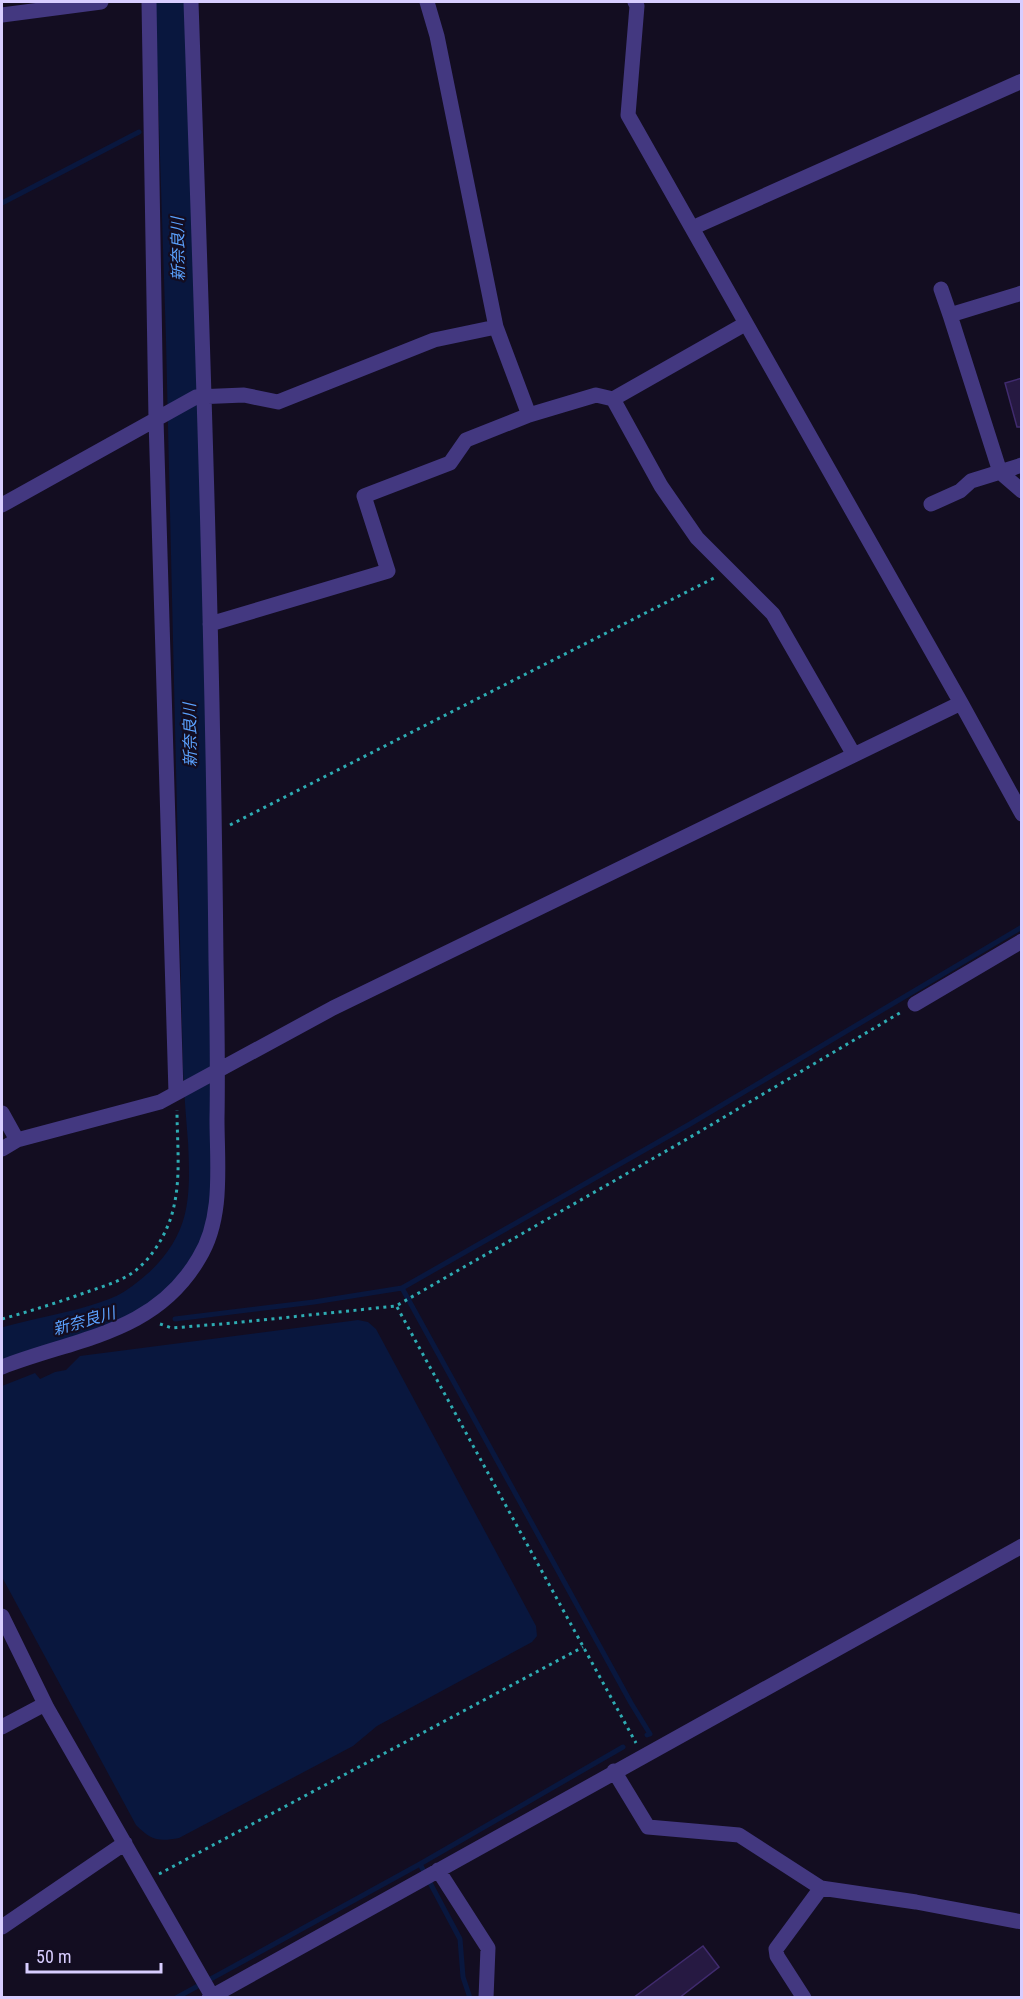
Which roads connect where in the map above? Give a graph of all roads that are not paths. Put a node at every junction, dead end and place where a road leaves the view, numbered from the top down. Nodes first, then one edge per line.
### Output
1 (101, 2) edge
2 (148, 2) edge
3 (191, 2) edge
4 (427, 2) edge
5 (635, 2) edge
6 (2, 15) edge
7 (1022, 81) edge
8 (692, 228) junction
9 (941, 289) dead end
10 (1022, 293) edge
11 (950, 315) junction
12 (745, 324) junction
13 (496, 327) junction
14 (200, 396) junction
15 (613, 399) junction
16 (529, 415) junction
17 (162, 416) junction
18 (1022, 465) edge
19 (1000, 472) junction
20 (1022, 491) edge
21 (931, 504) dead end
22 (2, 505) edge
23 (210, 624) junction
24 (961, 703) junction
25 (854, 755) junction
26 (1022, 814) edge
27 (1022, 941) edge
28 (915, 1004) road end
29 (213, 1073) junction
30 (180, 1092) junction
31 (2, 1113) edge
32 (17, 1140) junction
33 (2, 1149) edge
34 (2, 1368) edge
35 (1022, 1546) edge
36 (2, 1616) edge
37 (45, 1704) junction
38 (2, 1727) edge
39 (614, 1771) junction
40 (125, 1843) junction
41 (438, 1870) junction
42 (821, 1888) junction
43 (1022, 1922) edge
44 (2, 1927) edge
45 (210, 1997) edge
46 (486, 1998) edge
47 (804, 1998) edge

1 - 6 street
2 - 17 street
3 - 14 street
4 - 13 street
5 - 8 street
7 - 8 street
8 - 12 street
9 - 11 street
10 - 11 street
11 - 19 street
12 - 15 street
12 - 24 street
13 - 14 street
13 - 16 street
14 - 17 street
14 - 23 street
15 - 16 street
15 - 25 street
16 - 23 street
17 - 22 street
17 - 30 street
18 - 19 street
19 - 20 street
19 - 21 street
23 - 29 street
24 - 25 street
24 - 26 street
25 - 29 street
27 - 28 street
29 - 30 street
29 - 34 street
30 - 32 street
31 - 32 street
32 - 33 street
35 - 39 street
36 - 37 street
37 - 38 street
37 - 40 street
39 - 41 street
39 - 42 street
40 - 44 street
40 - 45 street
41 - 45 street
41 - 46 street
42 - 43 street
42 - 47 street

